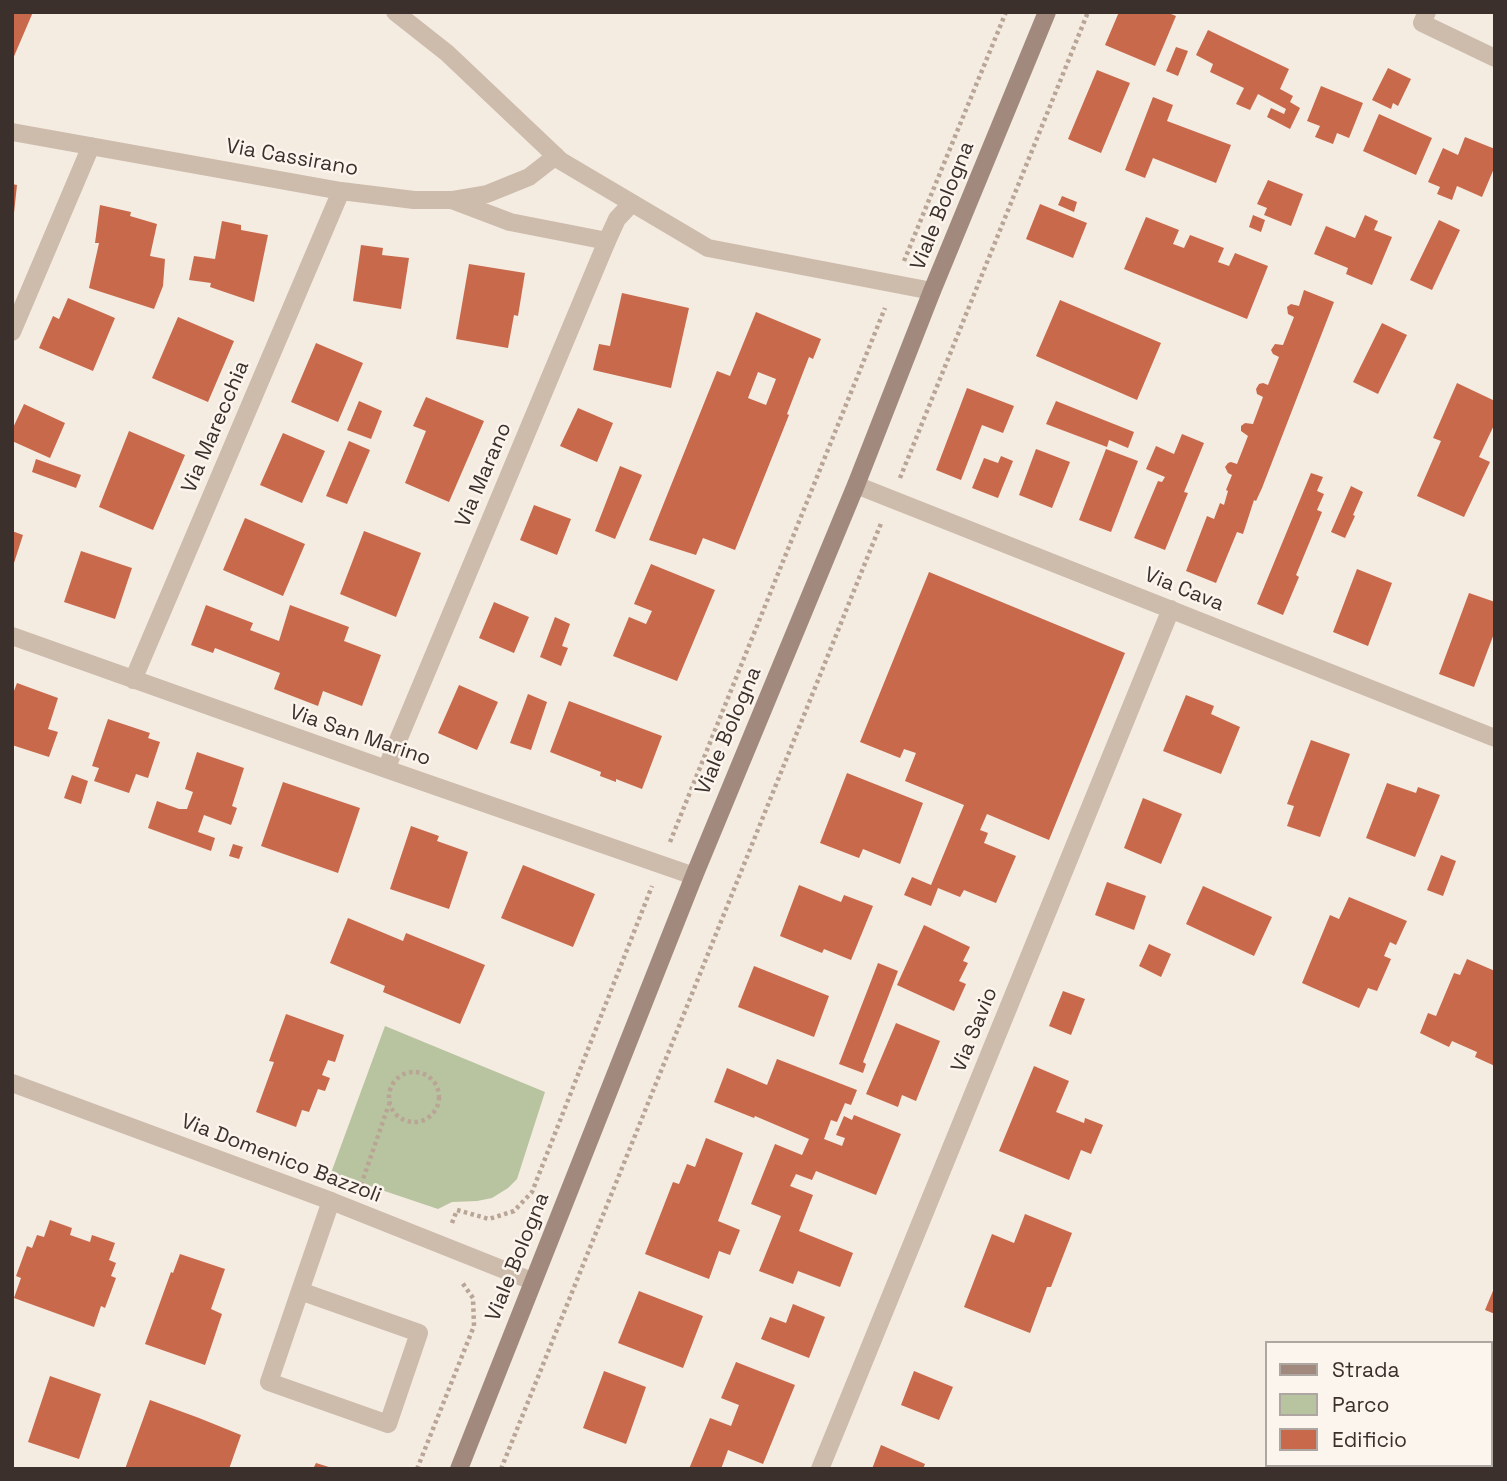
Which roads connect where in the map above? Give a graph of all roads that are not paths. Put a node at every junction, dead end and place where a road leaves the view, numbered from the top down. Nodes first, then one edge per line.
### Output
1 (395, 12) edge
2 (1047, 12) edge
3 (1427, 12) edge
4 (1495, 58) edge
5 (12, 132) edge
6 (91, 146) junction
7 (556, 156) junction
8 (341, 191) junction
9 (452, 200) junction
10 (632, 203) junction
11 (607, 241) junction
12 (932, 291) junction
13 (12, 332) edge
14 (856, 485) junction
15 (1171, 609) junction
16 (12, 636) edge
17 (133, 680) junction
18 (1495, 738) edge
19 (386, 769) junction
20 (694, 876) junction
21 (12, 1083) edge
22 (331, 1201) junction
23 (532, 1281) junction
24 (300, 1292) junction
25 (459, 1469) edge
26 (820, 1469) edge

1 - 7 street
2 - 12 main road, Viale Bologna
3 - 4 street
5 - 6 street, Via Cassirano
6 - 8 street, Via Cassirano
6 - 13 street
7 - 9 street, Via Cassirano
7 - 10 street
8 - 9 street, Via Cassirano
8 - 17 street, Via Marecchia
9 - 11 street
10 - 11 street, Via Marano
10 - 12 street
11 - 19 street, Via Marano
12 - 14 main road, Viale Bologna
14 - 15 street, Via Cava
14 - 20 main road, Viale Bologna
15 - 18 street, Via Cava
15 - 26 street, Via Savio
16 - 17 street, Via San Marino
17 - 19 street, Via San Marino
19 - 20 street, Via San Marino
20 - 23 main road, Viale Bologna
21 - 22 street, Via Domenico Bazzoli
22 - 23 street, Via Domenico Bazzoli
22 - 24 street
23 - 25 main road, Viale Bologna
24 - 24 street

